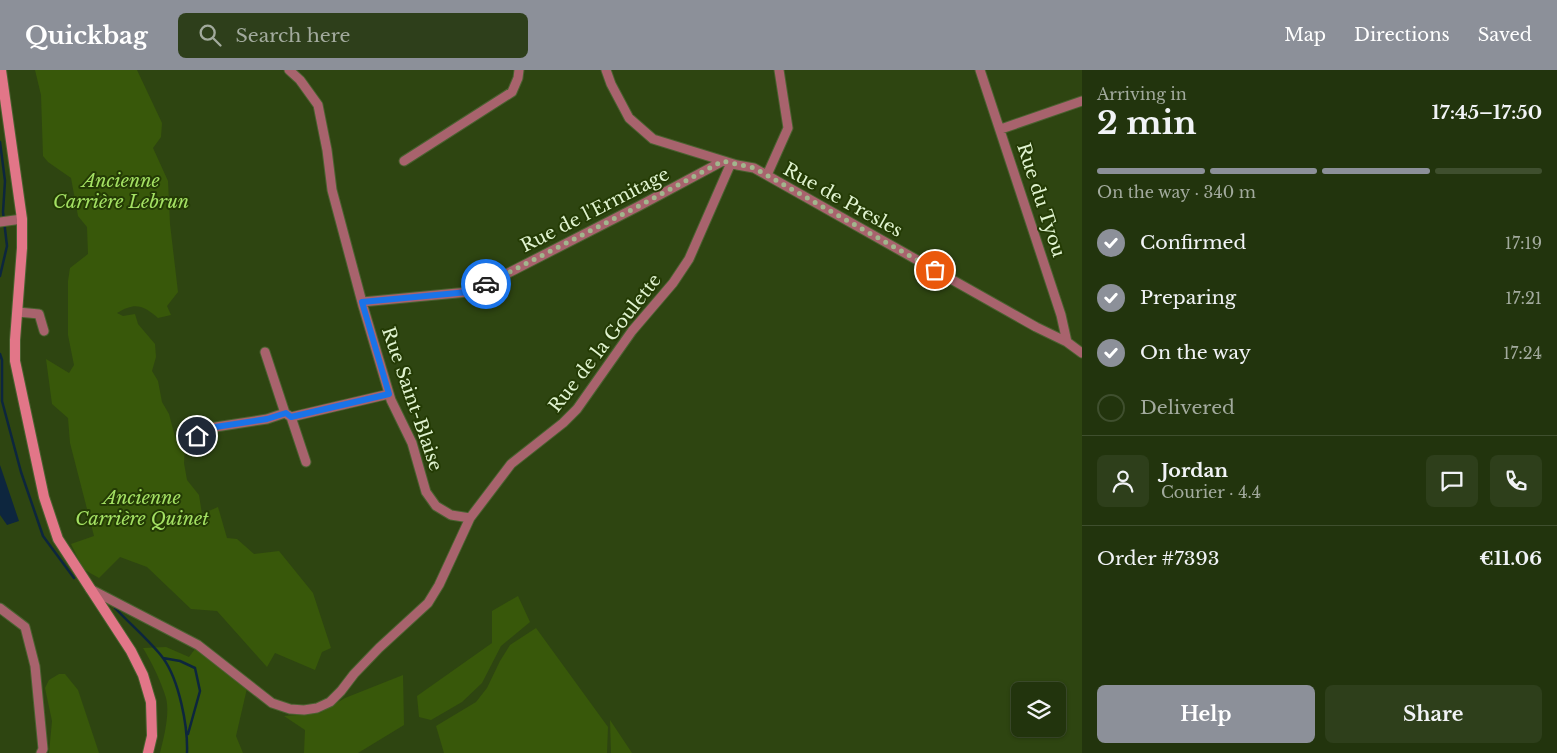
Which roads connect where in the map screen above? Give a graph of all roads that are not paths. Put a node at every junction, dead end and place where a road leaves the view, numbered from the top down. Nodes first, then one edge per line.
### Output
1 (1, 70) edge
2 (289, 70) edge
3 (520, 70) edge
4 (606, 70) edge
5 (779, 70) edge
6 (980, 70) edge
7 (1082, 101) edge
8 (1000, 130) junction
9 (404, 160) dead end
10 (727, 162) junction
11 (767, 175) junction
12 (22, 219) junction
13 (4, 221) edge
14 (362, 302) junction
15 (18, 312) junction
16 (44, 331) dead end
17 (1067, 342) junction
18 (265, 352) dead end
19 (1082, 353) edge
20 (389, 394) junction
21 (288, 415) junction
22 (197, 436) dead end
23 (306, 462) dead end
24 (470, 518) junction
25 (89, 589) junction
26 (0, 608) edge
27 (41, 753) edge
28 (148, 753) edge

1 - 12 main road
2 - 14 street, Rue Saint-Blaise
3 - 9 street
4 - 10 street, Rue de Presles
5 - 11 street
6 - 8 street, Rue du Tyou
7 - 8 street
8 - 17 street, Rue du Tyou
10 - 11 street, Rue de Presles
10 - 14 street, Rue de l'Ermitage
10 - 24 street, Rue de la Goulette
11 - 17 street, Rue de Presles
12 - 13 street
12 - 15 main road
14 - 20 street, Rue Saint-Blaise
15 - 16 street
15 - 25 main road
17 - 19 street, Rue de Presles
18 - 21 street
20 - 21 street
20 - 24 street, Rue Saint-Blaise
21 - 22 street
21 - 23 street
24 - 25 street, Rue de la Goulette
25 - 28 main road
26 - 27 street

